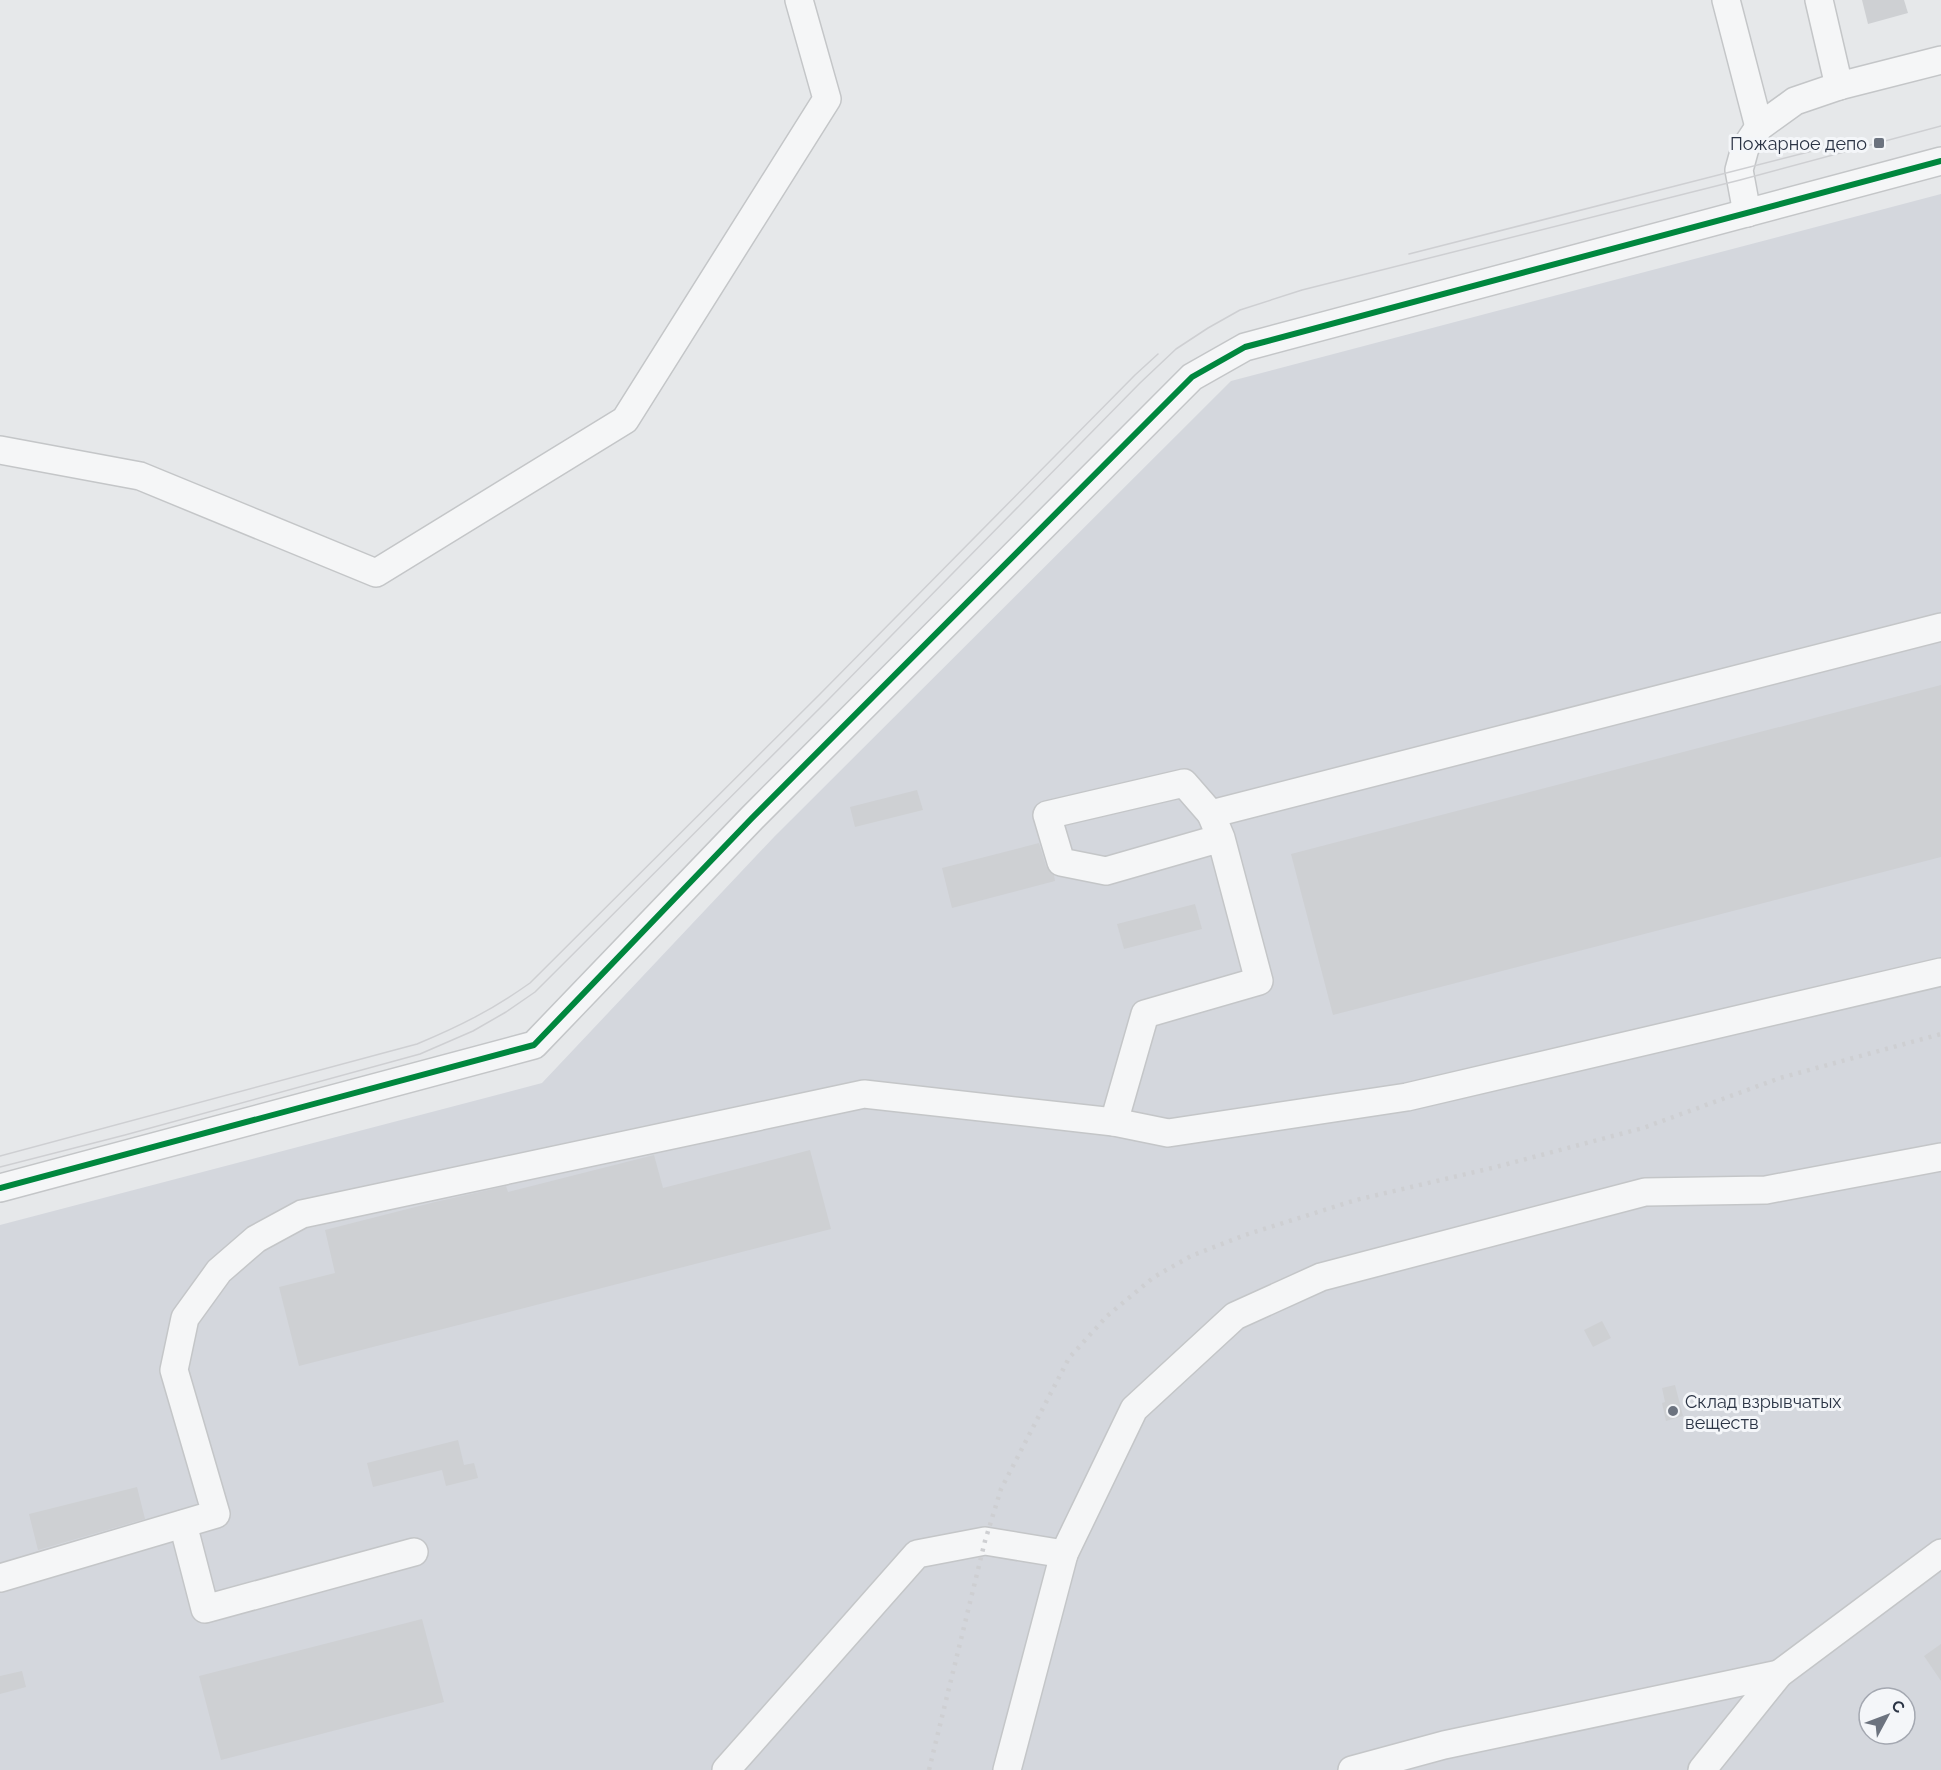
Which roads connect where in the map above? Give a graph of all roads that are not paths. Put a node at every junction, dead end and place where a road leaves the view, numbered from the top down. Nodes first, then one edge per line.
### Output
1 (799, 0) edge
2 (1726, 0) edge
3 (1819, 0) edge
4 (1941, 60) edge
5 (1839, 86) junction
6 (1759, 127) junction
7 (1941, 161) edge
8 (1747, 213) junction
9 (0, 450) edge
10 (1941, 627) edge
11 (1216, 826) junction
12 (1941, 972) edge
13 (1114, 1122) junction
14 (1940, 1161) edge
15 (0, 1188) edge
16 (183, 1524) junction
17 (414, 1552) dead end
18 (1941, 1553) edge
19 (1064, 1554) junction
20 (0, 1578) edge
21 (1779, 1674) junction
22 (726, 1770) edge
23 (1007, 1770) edge
24 (1352, 1770) edge
25 (1702, 1770) edge

1 - 9 street
2 - 6 street
3 - 5 street
4 - 5 street
5 - 6 street
6 - 8 street
7 - 8 street
8 - 15 street
10 - 11 street
11 - 11 street
11 - 13 street
12 - 13 street
13 - 16 street
14 - 19 street
16 - 17 street
16 - 20 street
18 - 21 street
19 - 22 street
19 - 23 street
21 - 24 street
21 - 25 street

